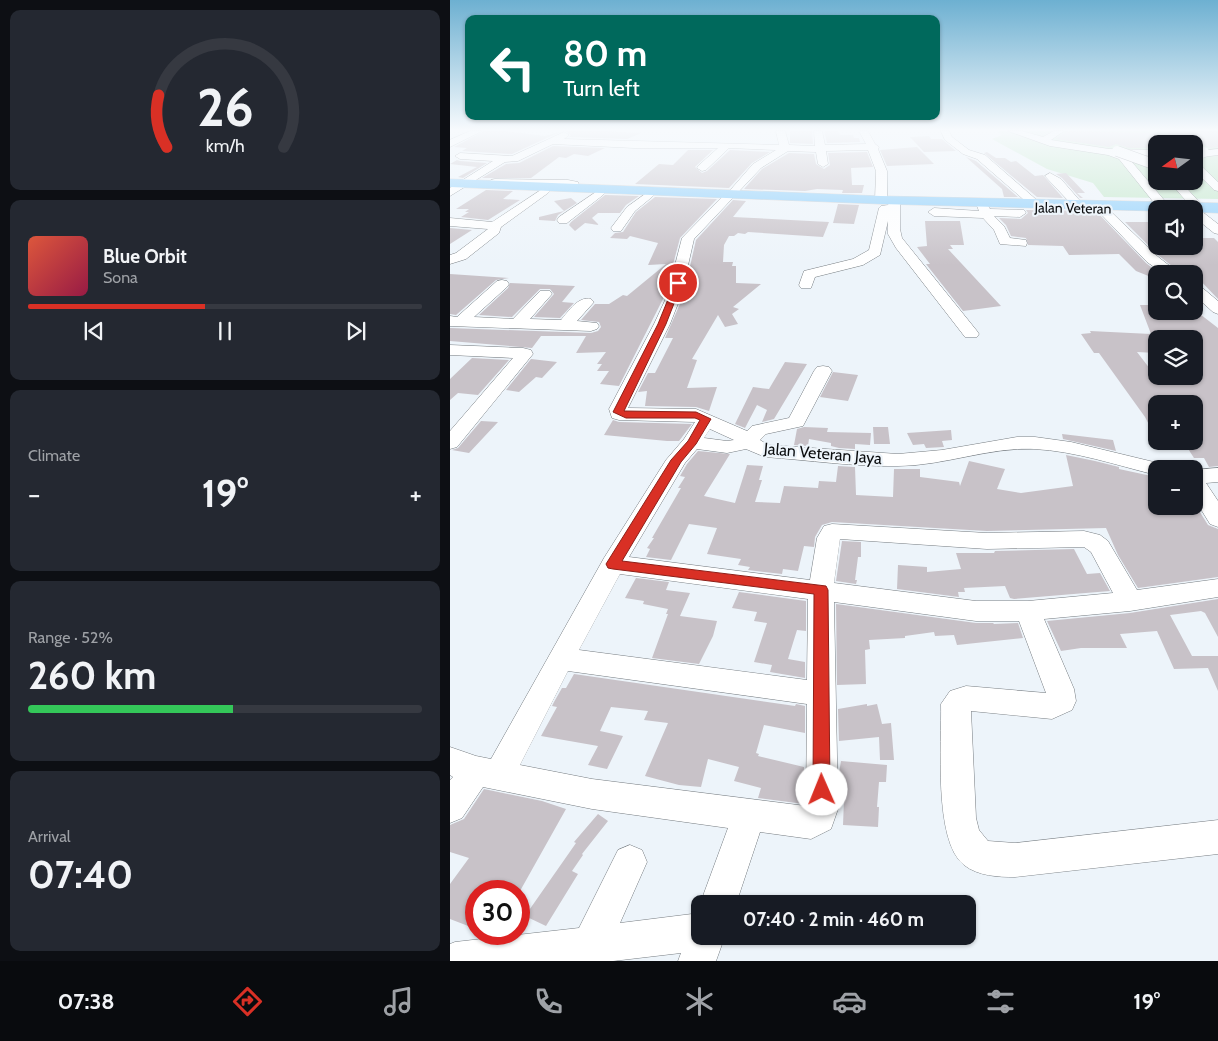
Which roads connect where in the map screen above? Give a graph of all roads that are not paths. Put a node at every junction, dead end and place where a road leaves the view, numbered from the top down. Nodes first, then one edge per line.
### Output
1 (473, 176) edge
2 (748, 176) edge
3 (882, 176) edge
4 (1006, 176) edge
5 (1050, 176) dead end
6 (1138, 176) edge
7 (1205, 176) edge
8 (453, 187) edge
9 (1218, 188) edge
10 (1185, 190) edge
11 (544, 191) junction
12 (599, 192) junction
13 (648, 195) junction
14 (729, 196) junction
15 (1156, 200) edge
16 (887, 202) junction
17 (1035, 204) junction
18 (1077, 204) junction
19 (1148, 206) edge
20 (1148, 206) edge
21 (1206, 207) edge
22 (1101, 208) junction
23 (966, 210) junction
24 (984, 211) junction
25 (934, 212) dead end
26 (1020, 212) dead end
27 (564, 220) dead end
28 (450, 222) edge
29 (495, 226) junction
30 (617, 228) dead end
31 (1218, 230) edge
32 (1021, 242) dead end
33 (450, 260) edge
34 (1160, 265) edge
35 (502, 284) dead end
36 (806, 285) dead end
37 (545, 294) dead end
38 (1203, 296) edge
39 (586, 302) dead end
40 (1218, 309) edge
41 (455, 321) edge
42 (517, 324) junction
43 (565, 325) junction
44 (591, 326) dead end
45 (971, 334) dead end
46 (457, 350) edge
47 (450, 364) edge
48 (823, 372) dead end
49 (706, 419) junction
50 (750, 440) junction
51 (692, 442) junction
52 (450, 443) edge
53 (1148, 467) edge
54 (1218, 475) edge
55 (1203, 476) edge
56 (1203, 496) edge
57 (1218, 519) edge
58 (613, 564) junction
59 (1218, 588) edge
60 (821, 590) junction
61 (1130, 601) junction
62 (1028, 611) junction
63 (560, 659) junction
64 (820, 694) junction
65 (475, 769) edge
66 (450, 807) edge
67 (749, 816) junction
68 (1218, 837) edge
69 (630, 862) dead end
70 (721, 895) edge
71 (691, 934) edge
72 (703, 945) edge
73 (586, 954) edge
74 (454, 961) edge
75 (698, 961) edge

1 - 8 street
2 - 14 street
3 - 16 street
4 - 17 street
5 - 18 street
6 - 15 street
7 - 9 street
8 - 11 highway, Jalan Veteran
8 - 14 highway, Jalan Veteran
10 - 21 street
11 - 12 highway, Jalan Veteran
11 - 29 street
12 - 13 highway, Jalan Veteran
12 - 27 street
13 - 14 highway, Jalan Veteran
13 - 30 street
14 - 16 highway, Jalan Veteran
14 - 49 street, Jalan Veteran Jaya
16 - 17 highway, Jalan Veteran
16 - 23 highway, Jalan Veteran
16 - 36 street
16 - 45 street
17 - 18 highway, Jalan Veteran
18 - 19 highway, Jalan Veteran
20 - 22 highway, Jalan Veteran
21 - 31 street
22 - 24 highway, Jalan Veteran
22 - 34 street
23 - 24 highway, Jalan Veteran
23 - 25 street
24 - 26 street
24 - 32 street
28 - 29 street
29 - 33 street
35 - 41 street
37 - 42 street
38 - 40 street
39 - 43 street
41 - 42 street
42 - 43 street
43 - 44 street
46 - 47 street
46 - 52 street
48 - 50 street
49 - 50 street, Jalan Veteran Jaya
49 - 51 street
50 - 51 street
50 - 53 street, Jalan Veteran Jaya
51 - 58 street
54 - 55 street
56 - 57 street
58 - 60 street
58 - 63 street
59 - 61 street
60 - 61 street
60 - 62 street
60 - 64 street
61 - 62 street
62 - 68 street
63 - 64 street
63 - 65 street
64 - 67 street
65 - 66 street
65 - 67 street
67 - 70 street
69 - 73 street
71 - 73 street
72 - 75 street
73 - 74 street

